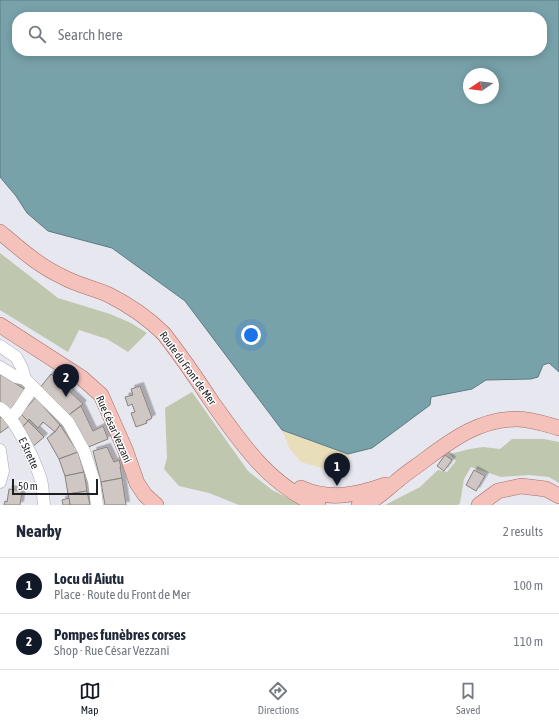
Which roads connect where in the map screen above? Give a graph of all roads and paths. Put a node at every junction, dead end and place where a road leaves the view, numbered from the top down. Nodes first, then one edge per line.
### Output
1 (0, 232) edge
2 (0, 324) edge
3 (0, 346) edge
4 (0, 366) edge
5 (29, 383) junction
6 (0, 408) edge
7 (10, 418) junction
8 (559, 428) edge
9 (0, 450) edge
10 (275, 477) junction
11 (397, 481) junction
12 (0, 482) edge
13 (559, 496) edge
14 (44, 505) edge
15 (97, 505) edge
16 (156, 505) edge
17 (318, 505) edge
18 (359, 505) edge
19 (479, 505) edge

1 - 10 main road, Route du Front de Mer
2 - 16 main road, Rue César Vezzani
3 - 5 lane
4 - 5 lane
5 - 7 lane
5 - 15 lane
6 - 7 lane, E Strette
7 - 14 lane, E Strette
8 - 11 main road, Route du Front de Mer
9 - 12 lane
10 - 11 main road, Route du Front de Mer
10 - 17 main road, Route du Front de Mer
11 - 18 main road, Route du Front de Mer
13 - 19 main road

